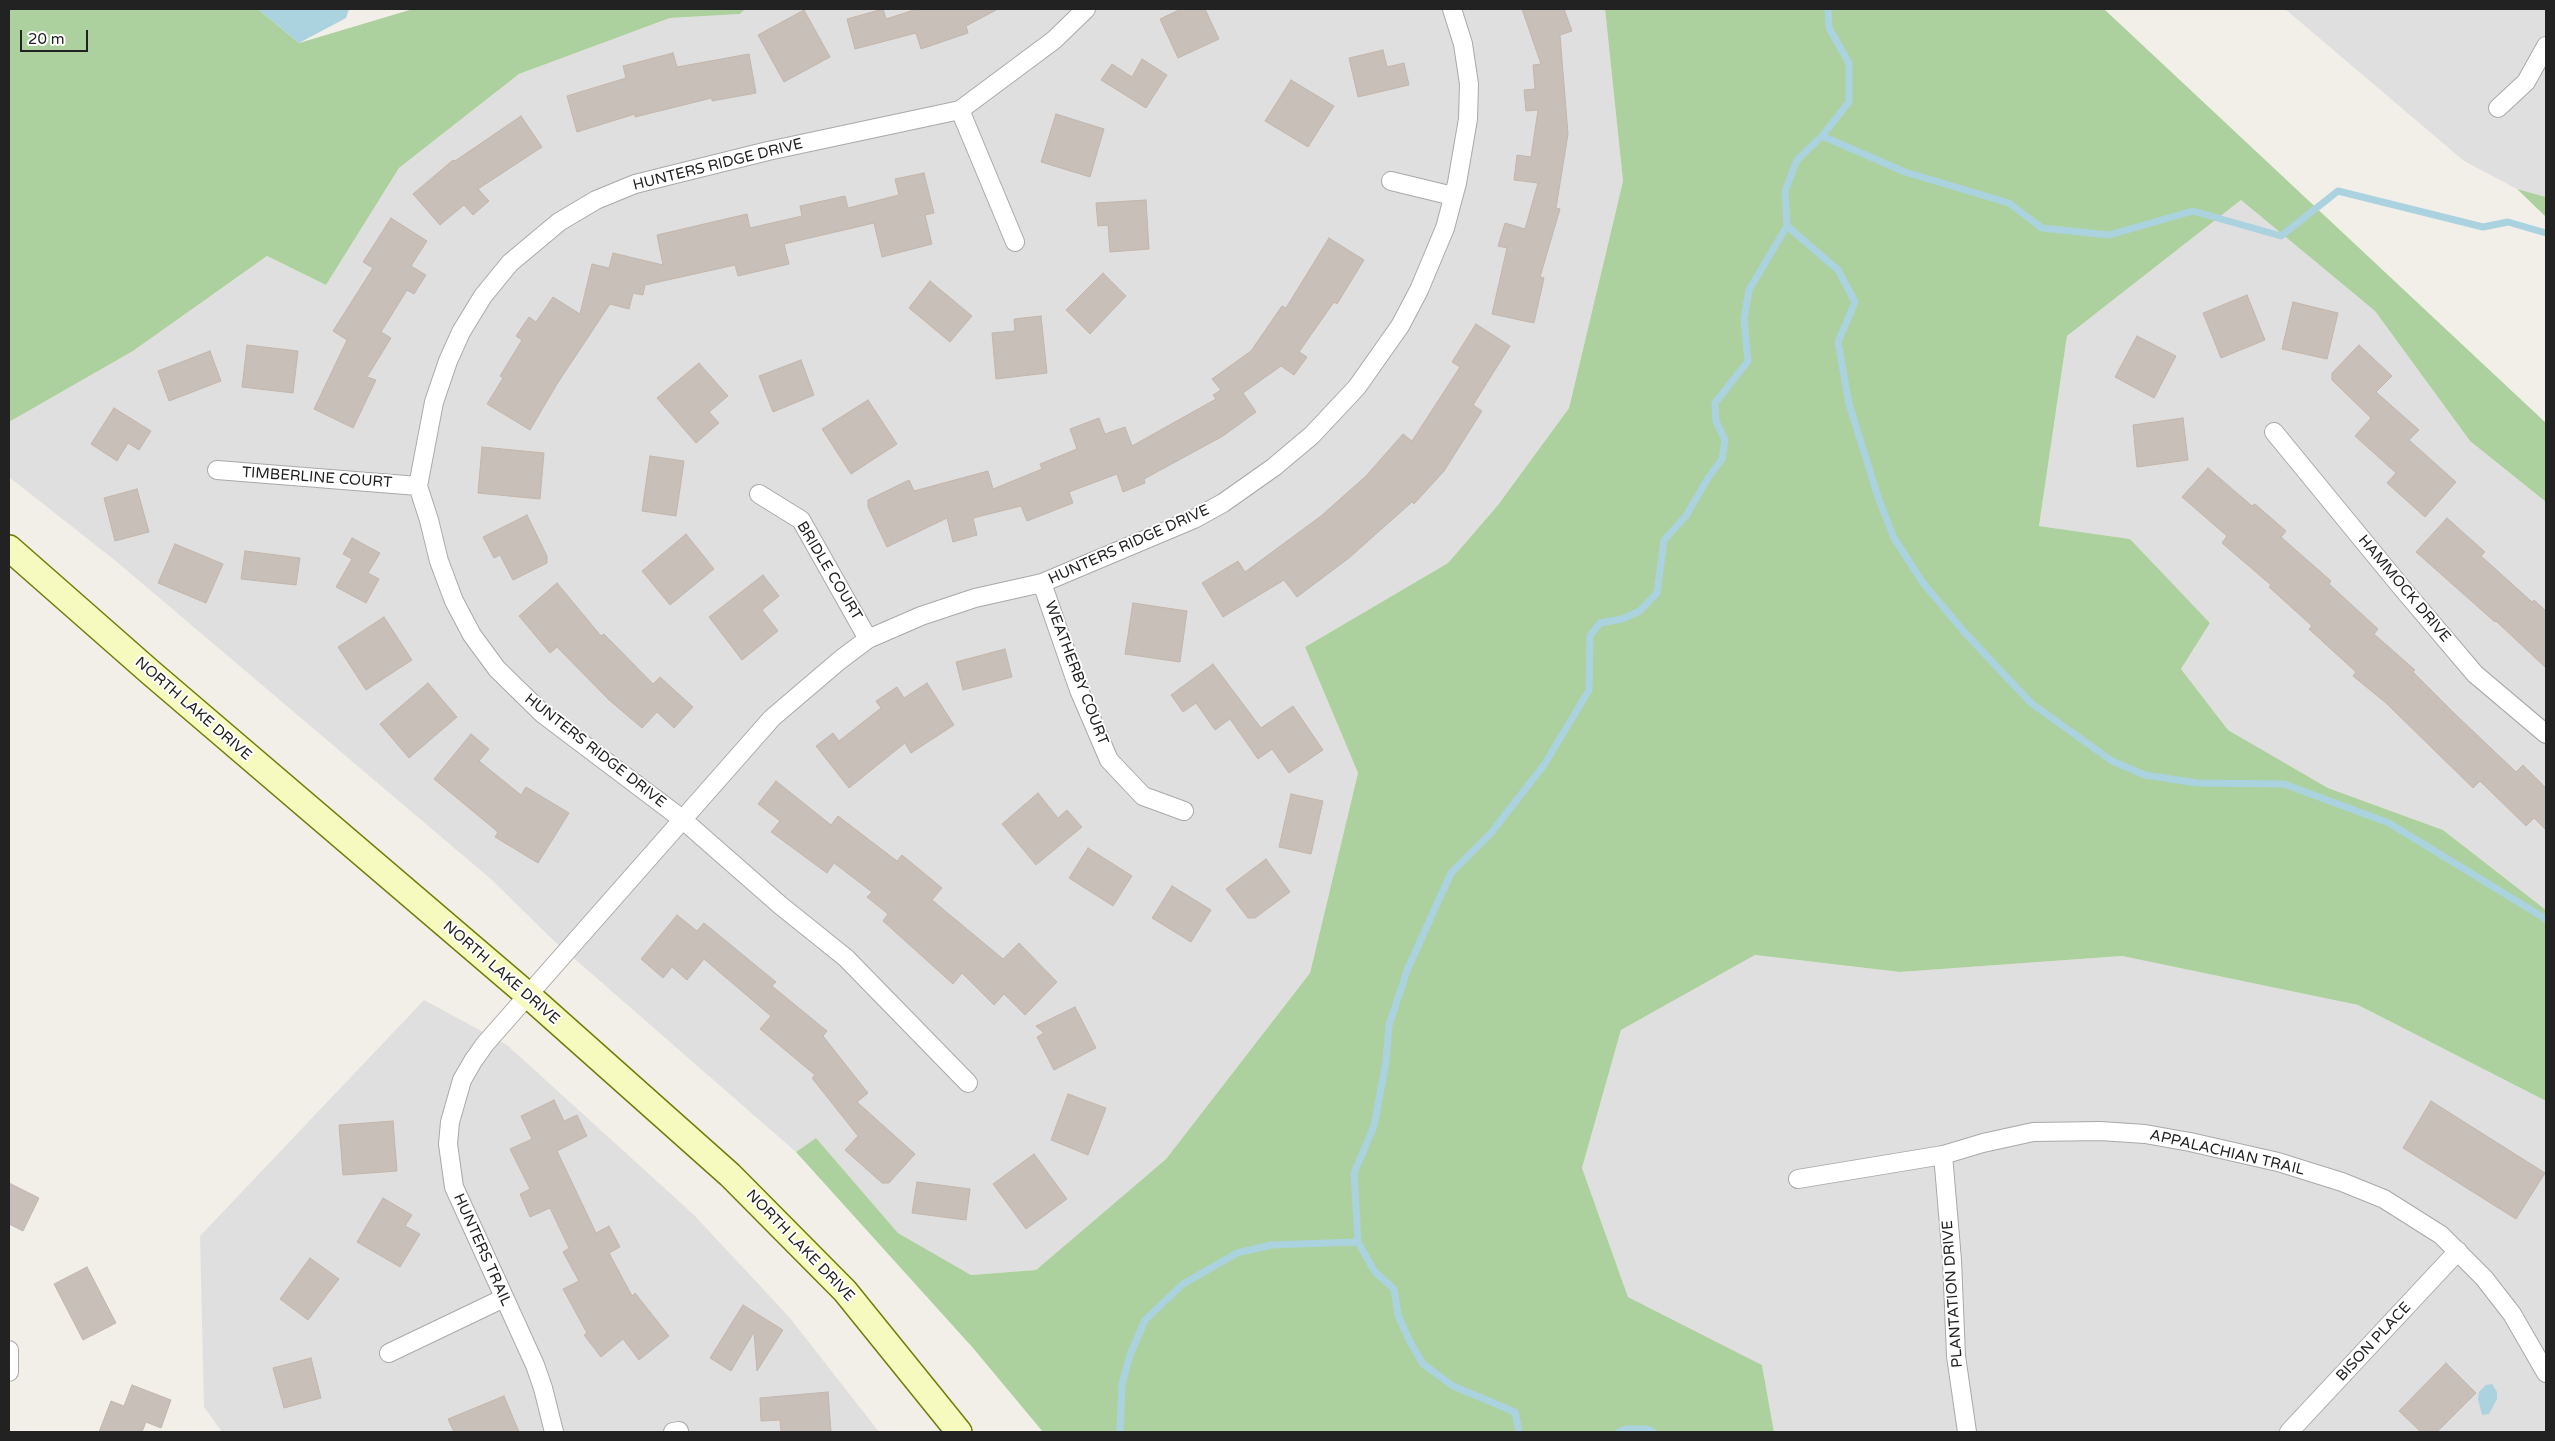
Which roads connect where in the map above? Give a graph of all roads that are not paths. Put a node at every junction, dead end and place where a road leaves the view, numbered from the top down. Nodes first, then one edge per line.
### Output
1 (1086, 9) edge
2 (1452, 9) edge
3 (2546, 46) edge
4 (2498, 108) dead end
5 (960, 110) junction
6 (1391, 181) dead end
7 (1453, 196) junction
8 (1015, 242) dead end
9 (2274, 432) dead end
10 (217, 470) dead end
11 (418, 486) junction
12 (759, 494) dead end
13 (9, 548) edge
14 (1042, 583) junction
15 (868, 638) junction
16 (2546, 734) edge
17 (1184, 811) dead end
18 (682, 819) junction
19 (529, 996) junction
20 (968, 1083) dead end
21 (1943, 1155) junction
22 (1798, 1179) dead end
23 (2458, 1251) junction
24 (504, 1298) junction
25 (9, 1350) edge
26 (389, 1353) dead end
27 (9, 1372) edge
28 (2546, 1373) edge
29 (554, 1432) edge
30 (959, 1432) edge
31 (1967, 1432) edge
32 (2289, 1432) edge

1 - 5 street, HUNTERS RIDGE DRIVE
2 - 7 street, HUNTERS RIDGE DRIVE
3 - 4 street
5 - 8 street
5 - 11 street, HUNTERS RIDGE DRIVE
6 - 7 street
7 - 14 street, HUNTERS RIDGE DRIVE
9 - 16 street, HAMMOCK DRIVE
10 - 11 street, TIMBERLINE COURT
11 - 18 street, HUNTERS RIDGE DRIVE
12 - 15 street, BRIDLE COURT
13 - 19 main road, NORTH LAKE DRIVE
14 - 15 street, HUNTERS RIDGE DRIVE
14 - 17 street, WEATHERBY COURT
15 - 18 street, HUNTERS RIDGE DRIVE
18 - 19 street, HUNTERS RIDGE DRIVE
18 - 20 street, HUNTERS RIDGE DRIVE
19 - 24 street, HUNTERS TRAIL
19 - 30 main road, NORTH LAKE DRIVE
21 - 22 street, APPALACHIAN TRAIL
21 - 23 street, APPALACHIAN TRAIL
21 - 31 street, PLANTATION DRIVE
23 - 28 street, APPALACHIAN TRAIL
23 - 32 street, BISON PLACE
24 - 26 street
24 - 29 street, HUNTERS TRAIL
25 - 27 street

